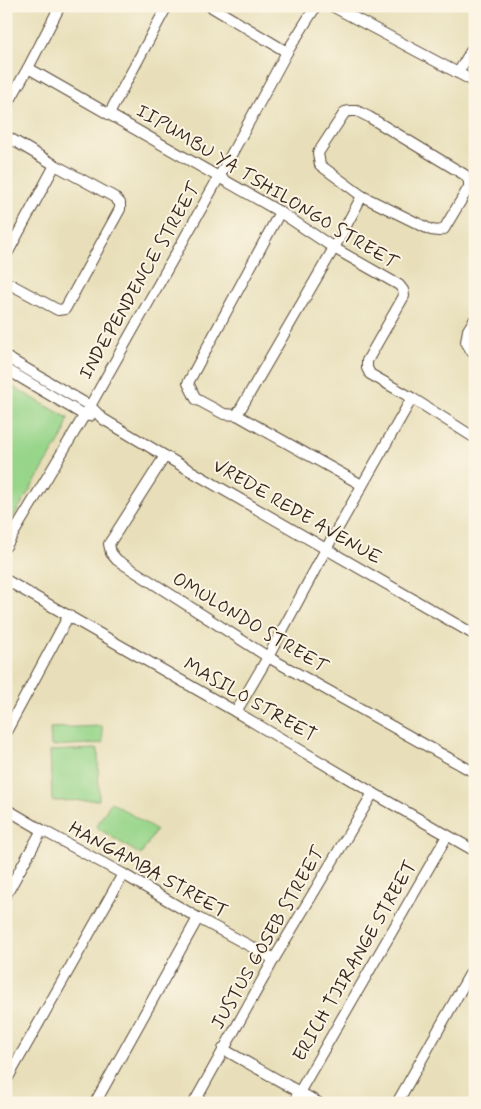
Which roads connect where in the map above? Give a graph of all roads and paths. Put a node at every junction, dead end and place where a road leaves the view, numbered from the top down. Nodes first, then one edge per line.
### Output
1 (60, 6) edge
2 (167, 6) edge
3 (210, 6) edge
4 (316, 6) edge
5 (332, 6) edge
6 (475, 44) edge
7 (287, 52) junction
8 (28, 68) junction
9 (458, 73) junction
10 (475, 82) edge
11 (6, 107) edge
12 (109, 114) junction
13 (6, 136) edge
14 (55, 165) junction
15 (219, 178) junction
16 (362, 196) junction
17 (280, 212) junction
18 (334, 248) junction
19 (6, 256) edge
20 (6, 282) edge
21 (475, 319) edge
22 (475, 354) edge
23 (6, 357) edge
24 (6, 369) edge
25 (412, 398) junction
26 (87, 410) junction
27 (237, 416) junction
28 (475, 438) edge
29 (166, 456) junction
30 (362, 485) junction
31 (6, 546) edge
32 (326, 549) junction
33 (6, 580) edge
34 (69, 615) junction
35 (475, 635) edge
36 (268, 657) junction
37 (236, 712) junction
38 (6, 732) edge
39 (475, 770) edge
40 (374, 793) junction
41 (6, 809) edge
42 (42, 830) junction
43 (447, 836) junction
44 (475, 851) edge
45 (123, 874) junction
46 (6, 895) edge
47 (198, 918) junction
48 (274, 959) junction
49 (475, 965) edge
50 (223, 1049) junction
51 (6, 1081) edge
52 (300, 1091) junction
53 (94, 1103) edge
54 (194, 1103) edge
55 (293, 1103) edge
56 (319, 1103) edge
57 (396, 1103) edge

1 - 8 street
2 - 12 street
3 - 7 street
4 - 7 street, INDEPENDENCE STREET
5 - 9 street
6 - 9 street
7 - 15 street, INDEPENDENCE STREET
8 - 11 street
8 - 12 street, IIPUMBU YA TSHILONGO STREET
9 - 10 street
12 - 15 street, IIPUMBU YA TSHILONGO STREET
13 - 14 street
14 - 19 street
14 - 20 street
15 - 17 street, IIPUMBU YA TSHILONGO STREET
15 - 26 street, INDEPENDENCE STREET
16 - 16 street
16 - 18 street
17 - 18 street, IIPUMBU YA TSHILONGO STREET
17 - 27 street
18 - 25 street, IIPUMBU YA TSHILONGO STREET
18 - 27 street
21 - 22 street
23 - 26 street, VREDE REDE AVENUE
24 - 26 street, VREDE REDE AVENUE
25 - 28 street, IIPUMBU YA TSHILONGO STREET
25 - 30 street
26 - 29 street, VREDE REDE AVENUE
26 - 31 street, INDEPENDENCE STREET
27 - 30 street
29 - 32 street, VREDE REDE AVENUE
29 - 36 street, OMULONDO STREET
30 - 32 street
32 - 35 street, VREDE REDE AVENUE
32 - 36 street
33 - 34 street, MASILO STREET
34 - 37 street, MASILO STREET
34 - 38 street
36 - 37 street
36 - 39 street, OMULONDO STREET
37 - 40 street, MASILO STREET
40 - 43 street, MASILO STREET
40 - 48 street, JUSTUS GOSEB STREET
41 - 42 street, HANGAMBA STREET
42 - 45 street, HANGAMBA STREET
42 - 46 street
43 - 44 street, MASILO STREET
43 - 52 street, ERICH TJIRANGE STREET
45 - 47 street, HANGAMBA STREET
45 - 51 street
47 - 48 street, HANGAMBA STREET
47 - 53 street
48 - 50 street, JUSTUS GOSEB STREET
49 - 57 street
50 - 52 street
50 - 54 street, JUSTUS GOSEB STREET
52 - 55 street, ERICH TJIRANGE STREET
52 - 56 street

